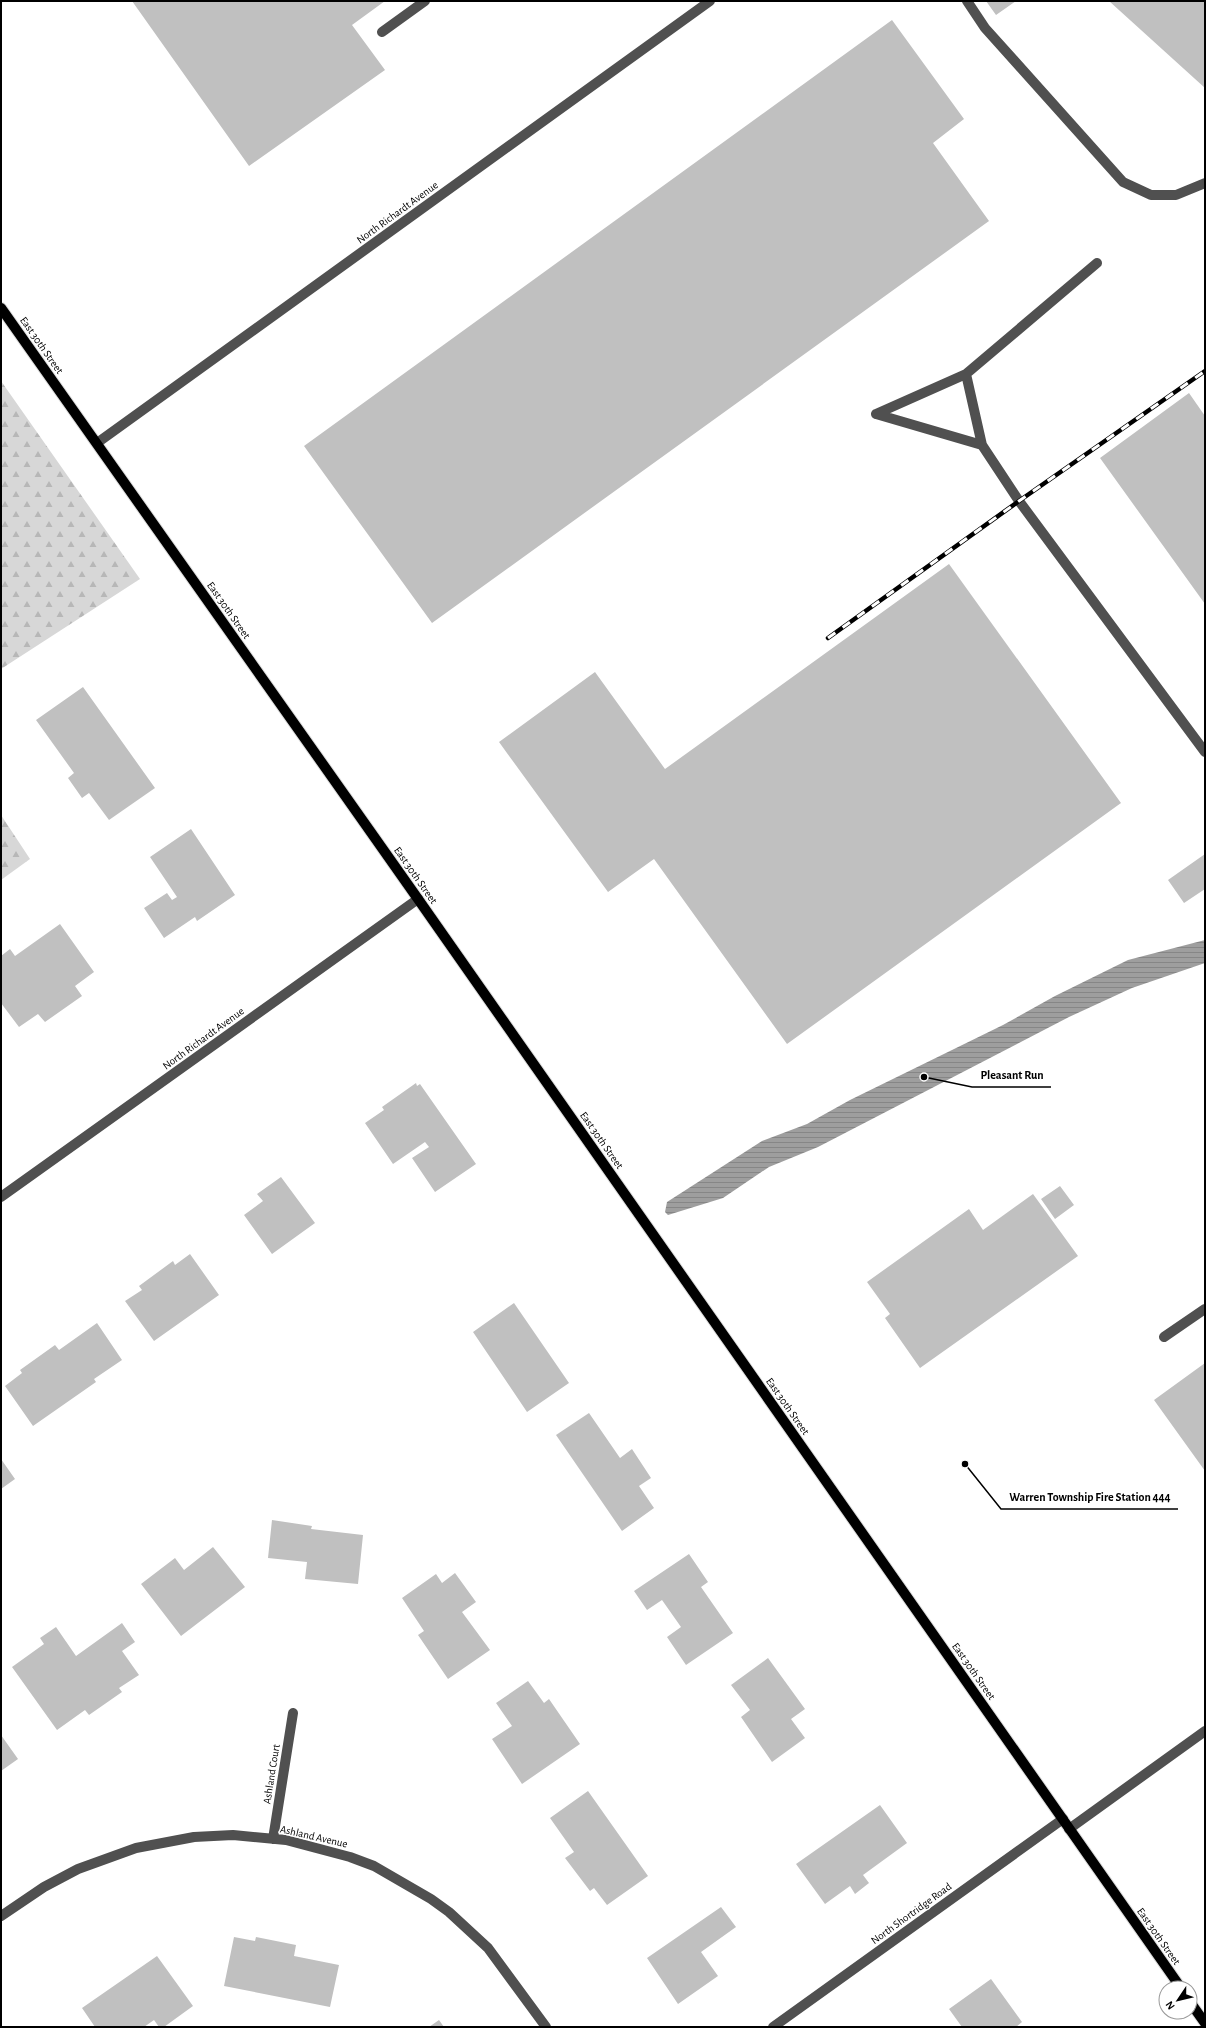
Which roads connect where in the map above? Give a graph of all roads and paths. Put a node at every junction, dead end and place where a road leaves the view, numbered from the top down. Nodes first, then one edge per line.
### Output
1 (425, 1) edge
2 (710, 1) edge
3 (967, 1) edge
4 (382, 32) dead end
5 (1205, 183) edge
6 (1097, 263) dead end
7 (1, 308) edge
8 (966, 374) junction
9 (97, 443) junction
10 (982, 445) junction
11 (1205, 752) edge
12 (418, 899) junction
13 (1, 1197) edge
14 (1205, 1309) edge
15 (1164, 1337) dead end
16 (293, 1713) dead end
17 (1205, 1731) edge
18 (1063, 1819) junction
19 (1069, 1828) junction
20 (274, 1839) junction
21 (1, 1916) edge
22 (1174, 1980) edge
23 (1198, 2013) edge
24 (1205, 2023) edge
25 (546, 2027) edge
26 (773, 2027) edge

1 - 4 street
2 - 9 street, North Richardt Avenue
3 - 5 street
6 - 8 street
7 - 9 main road, East 30th Street
8 - 10 street
8 - 10 street
9 - 12 main road, East 30th Street
10 - 11 street
12 - 13 street, North Richardt Avenue
12 - 18 main road, East 30th Street
14 - 15 street
16 - 20 street, Ashland Court
17 - 19 street
18 - 19 main road, East 30th Street
18 - 26 street, North Shortridge Road
19 - 22 main road, East 30th Street
20 - 21 street, Ashland Avenue
20 - 25 street, Ashland Avenue
23 - 24 main road

